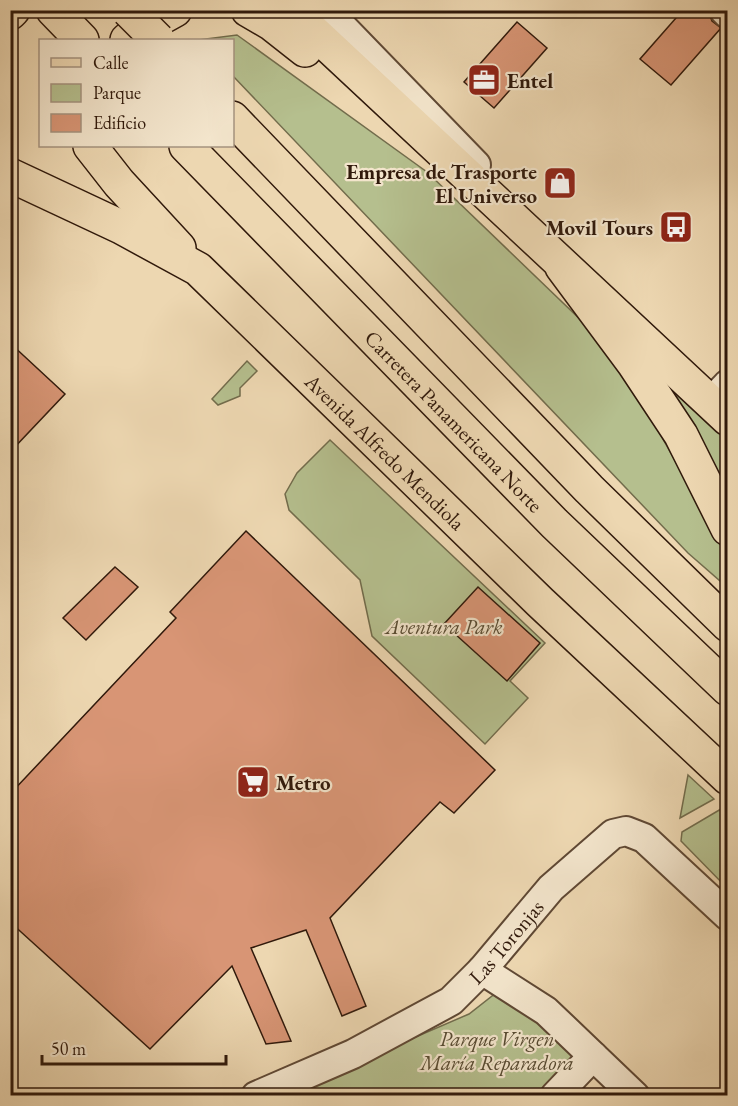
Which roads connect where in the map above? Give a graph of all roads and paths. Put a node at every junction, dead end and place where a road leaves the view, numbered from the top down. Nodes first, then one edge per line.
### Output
1 (53, 10) edge
2 (128, 10) edge
3 (175, 10) edge
4 (248, 10) edge
5 (290, 10) edge
6 (327, 10) edge
7 (724, 10) edge
8 (728, 14) edge
9 (81, 39) edge
10 (128, 39) edge
11 (157, 39) edge
12 (234, 120) edge
13 (91, 147) edge
14 (187, 147) edge
15 (459, 168) junction
16 (10, 175) edge
17 (10, 182) edge
18 (54, 196) junction
19 (562, 267) junction
20 (198, 269) junction
21 (722, 402) edge
22 (728, 529) edge
23 (728, 625) edge
24 (728, 689) edge
25 (728, 778) edge
26 (728, 916) edge
27 (482, 970) junction
28 (593, 1056) junction
29 (256, 1095) edge
30 (555, 1095) edge
31 (635, 1095) edge

1 - 9 main road
2 - 11 main road, bridge
3 - 10 main road
4 - 15 main road
5 - 15 main road
6 - 19 street
7 - 8 street
12 - 23 main road
13 - 20 main road
14 - 24 main road, Carretera Panamericana Norte
15 - 19 main road
16 - 18 main road, Avenida Alfredo Mendiola
17 - 18 main road
18 - 20 main road, Avenida Alfredo Mendiola
19 - 21 main road
19 - 22 main road
20 - 25 main road, Avenida Alfredo Mendiola
26 - 27 street, Las Toronjas
27 - 28 street
27 - 29 street, Las Toronjas
28 - 30 street
28 - 31 street

